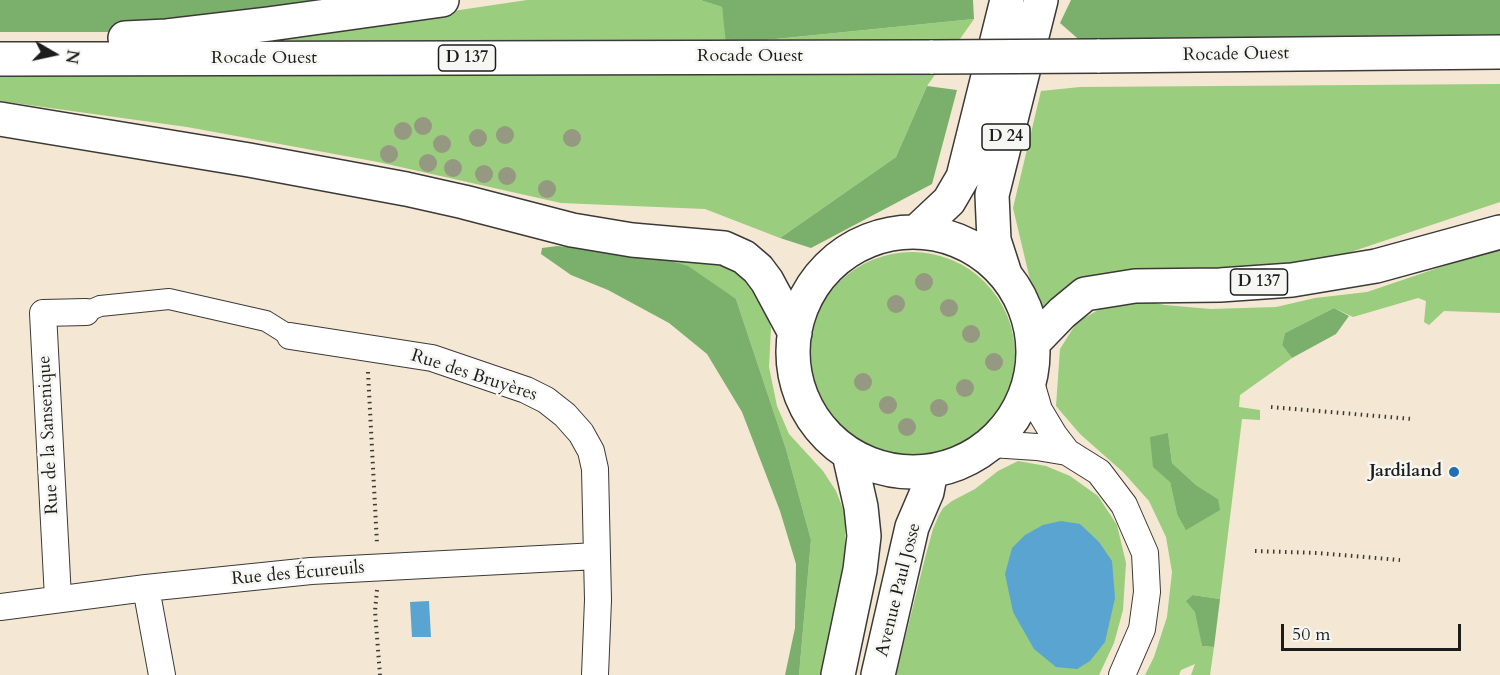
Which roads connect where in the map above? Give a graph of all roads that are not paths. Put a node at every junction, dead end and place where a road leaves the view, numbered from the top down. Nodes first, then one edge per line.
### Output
1 (441, 0) edge
2 (1007, 0) edge
3 (1041, 0) edge
4 (0, 49) edge
5 (1500, 52) edge
6 (0, 59) edge
7 (0, 119) edge
8 (916, 232) junction
9 (1500, 232) edge
10 (1005, 274) junction
11 (86, 312) joint
12 (795, 333) junction
13 (290, 336) joint
14 (1033, 342) junction
15 (1030, 379) junction
16 (991, 444) junction
17 (1066, 452) junction
18 (849, 454) junction
19 (931, 471) junction
20 (597, 556) junction
21 (146, 588) junction
22 (58, 598) junction
23 (0, 607) edge
24 (162, 675) edge
25 (596, 675) edge
26 (838, 675) edge
27 (878, 675) edge
28 (1122, 675) edge

1 - 4 main road
2 - 8 main road, D 24
3 - 10 main road, D 24
5 - 6 main road, Rocade Ouest / D 137, bridge
7 - 12 main road
8 - 10 main road
8 - 12 main road
9 - 14 main road, D 137
10 - 14 main road
11 - 13 street
11 - 22 street, Rue de la Sansenique
12 - 18 main road
13 - 20 street, Rue des Bruyères
14 - 15 main road
15 - 16 main road
15 - 17 street
16 - 17 street
16 - 19 main road
17 - 28 street
18 - 19 main road
18 - 26 main road
19 - 27 main road, Avenue Paul Josse
20 - 21 street, Rue des Écureuils
20 - 25 street, Rue des Bruyères
21 - 22 street, Rue des Écureuils
21 - 24 street
22 - 23 street, Rue des Écureuils

